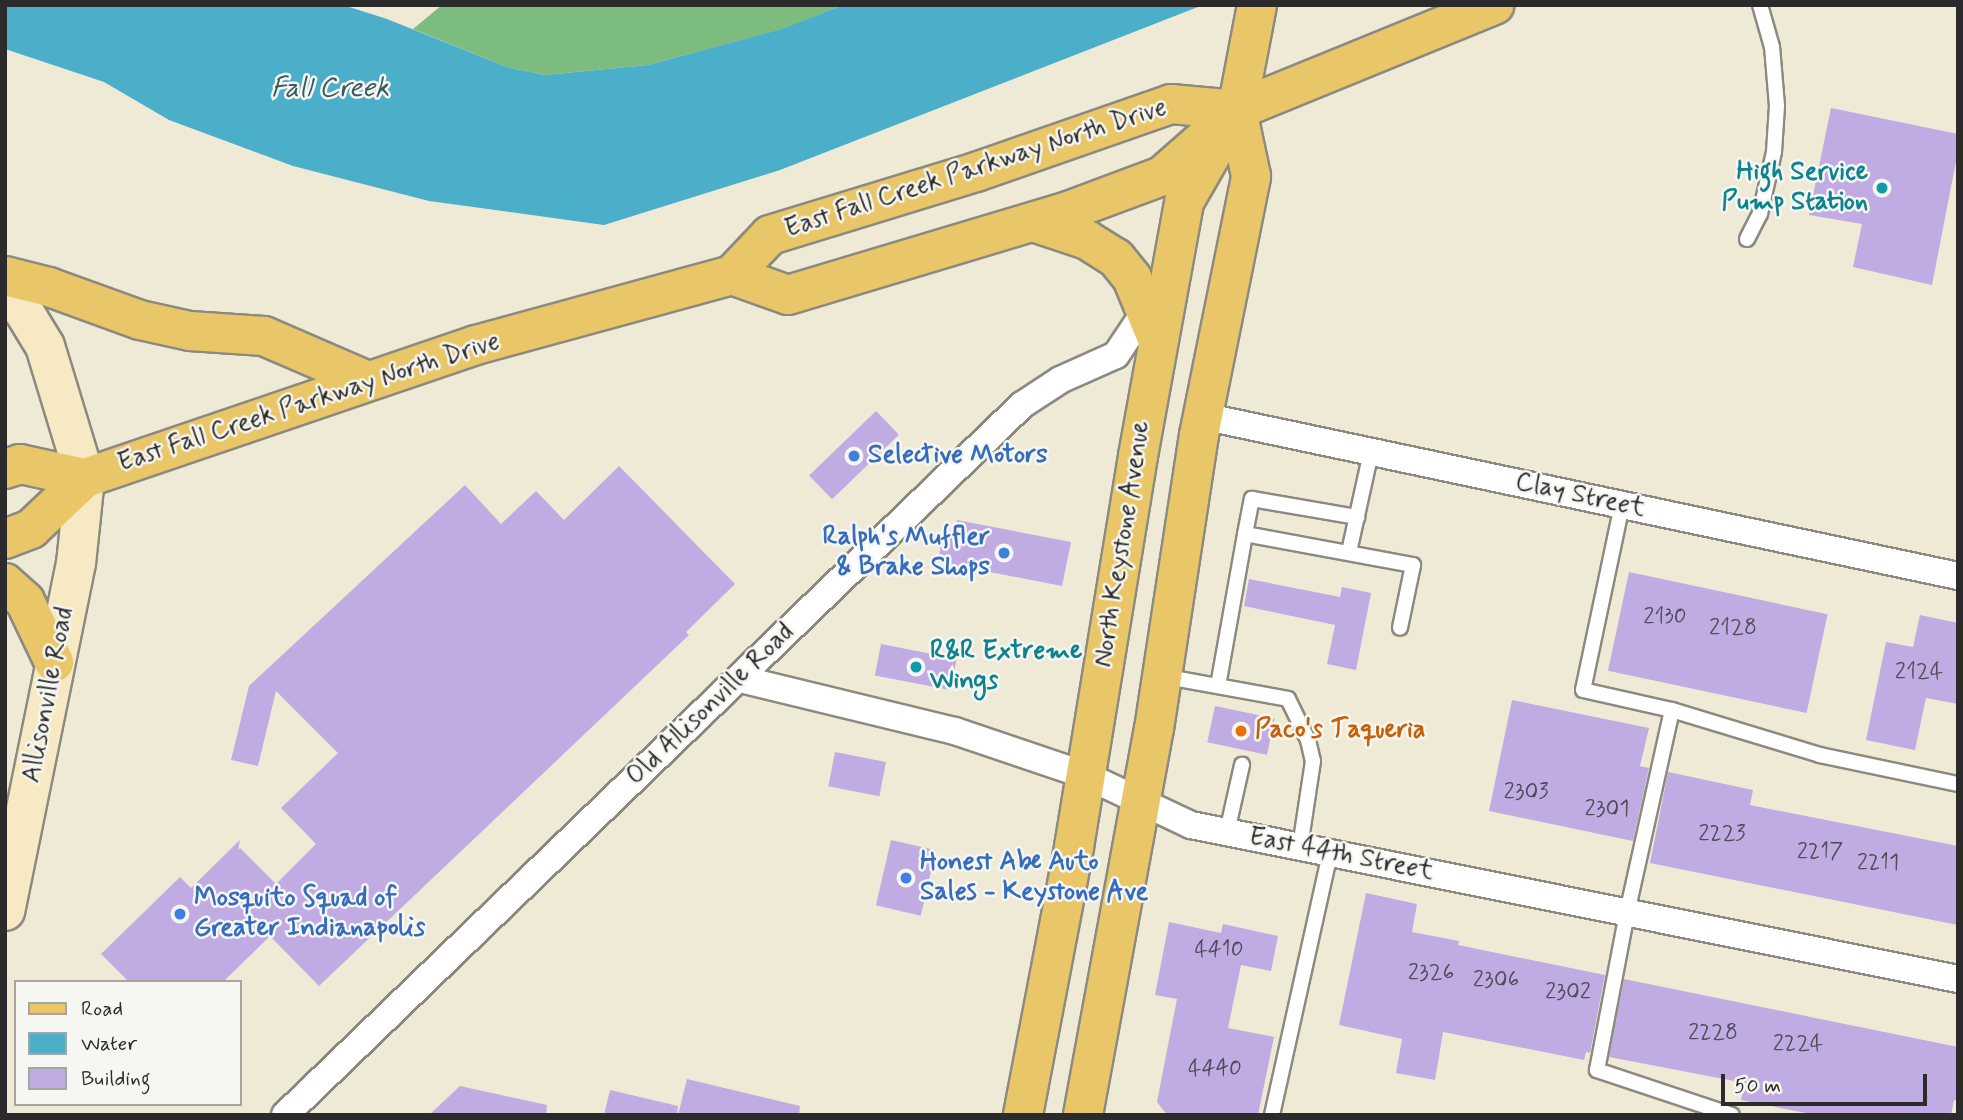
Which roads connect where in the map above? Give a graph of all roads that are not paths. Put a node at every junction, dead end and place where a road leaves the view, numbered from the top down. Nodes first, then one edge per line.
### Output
1 (1257, 5) edge
2 (1494, 5) edge
3 (1760, 5) edge
4 (1237, 110) junction
5 (1033, 222) junction
6 (1747, 239) dead end
7 (732, 275) junction
8 (5, 276) edge
9 (5, 291) edge
10 (1151, 326) junction
11 (368, 381) junction
12 (1202, 416) junction
13 (1371, 452) junction
14 (5, 469) edge
15 (85, 478) junction
16 (1622, 505) junction
17 (1356, 517) junction
18 (1245, 534) junction
19 (5, 539) edge
20 (1349, 552) junction
21 (1958, 576) edge
22 (5, 583) edge
23 (1400, 628) dead end
24 (54, 662) junction
25 (1162, 676) junction
26 (740, 678) junction
27 (1218, 686) junction
28 (1672, 710) junction
29 (1242, 765) dead end
30 (1085, 775) junction
31 (1958, 784) edge
32 (1140, 802) junction
33 (1227, 832) junction
34 (1300, 847) junction
35 (1330, 853) junction
36 (5, 911) edge
37 (1627, 913) junction
38 (1958, 979) edge
39 (285, 1115) edge
40 (1023, 1115) edge
41 (1083, 1115) edge
42 (1272, 1115) edge
43 (1732, 1115) edge

1 - 4 main road, North Keystone Avenue
2 - 4 main road, East Fall Creek Parkway North Drive
3 - 6 lane
4 - 5 main road, East Fall Creek Parkway North Drive
4 - 7 main road, East Fall Creek Parkway North Drive
4 - 10 main road, North Keystone Avenue
4 - 12 main road, North Keystone Avenue
5 - 7 main road, East Fall Creek Parkway North Drive
5 - 10 main road
7 - 11 main road, East Fall Creek Parkway North Drive
8 - 11 main road
9 - 15 main road, East Fall Creek Parkway North Drive
10 - 26 street, Old Allisonville Road
10 - 30 main road, North Keystone Avenue
11 - 15 main road, East Fall Creek Parkway North Drive
12 - 13 street, Clay Street
12 - 25 main road, North Keystone Avenue
13 - 16 street, Clay Street
13 - 17 lane
14 - 15 main road
15 - 19 main road
15 - 24 main road, Allisonville Road
16 - 21 street, Clay Street
16 - 28 lane
17 - 18 lane
17 - 20 lane
18 - 20 lane
18 - 27 lane
20 - 23 lane
22 - 24 main road
24 - 36 main road, Allisonville Road
25 - 27 lane
25 - 32 main road, North Keystone Avenue
26 - 30 street, East 44th Street
26 - 39 street, Old Allisonville Road
27 - 34 lane
28 - 31 lane
28 - 37 lane
29 - 33 lane
30 - 32 street, East 44th Street
30 - 40 main road, North Keystone Avenue
32 - 33 street, East 44th Street
32 - 41 main road, North Keystone Avenue
33 - 34 street, East 44th Street
34 - 35 street, East 44th Street
35 - 37 street, East 44th Street
35 - 42 lane
37 - 38 street, East 44th Street
37 - 43 lane

